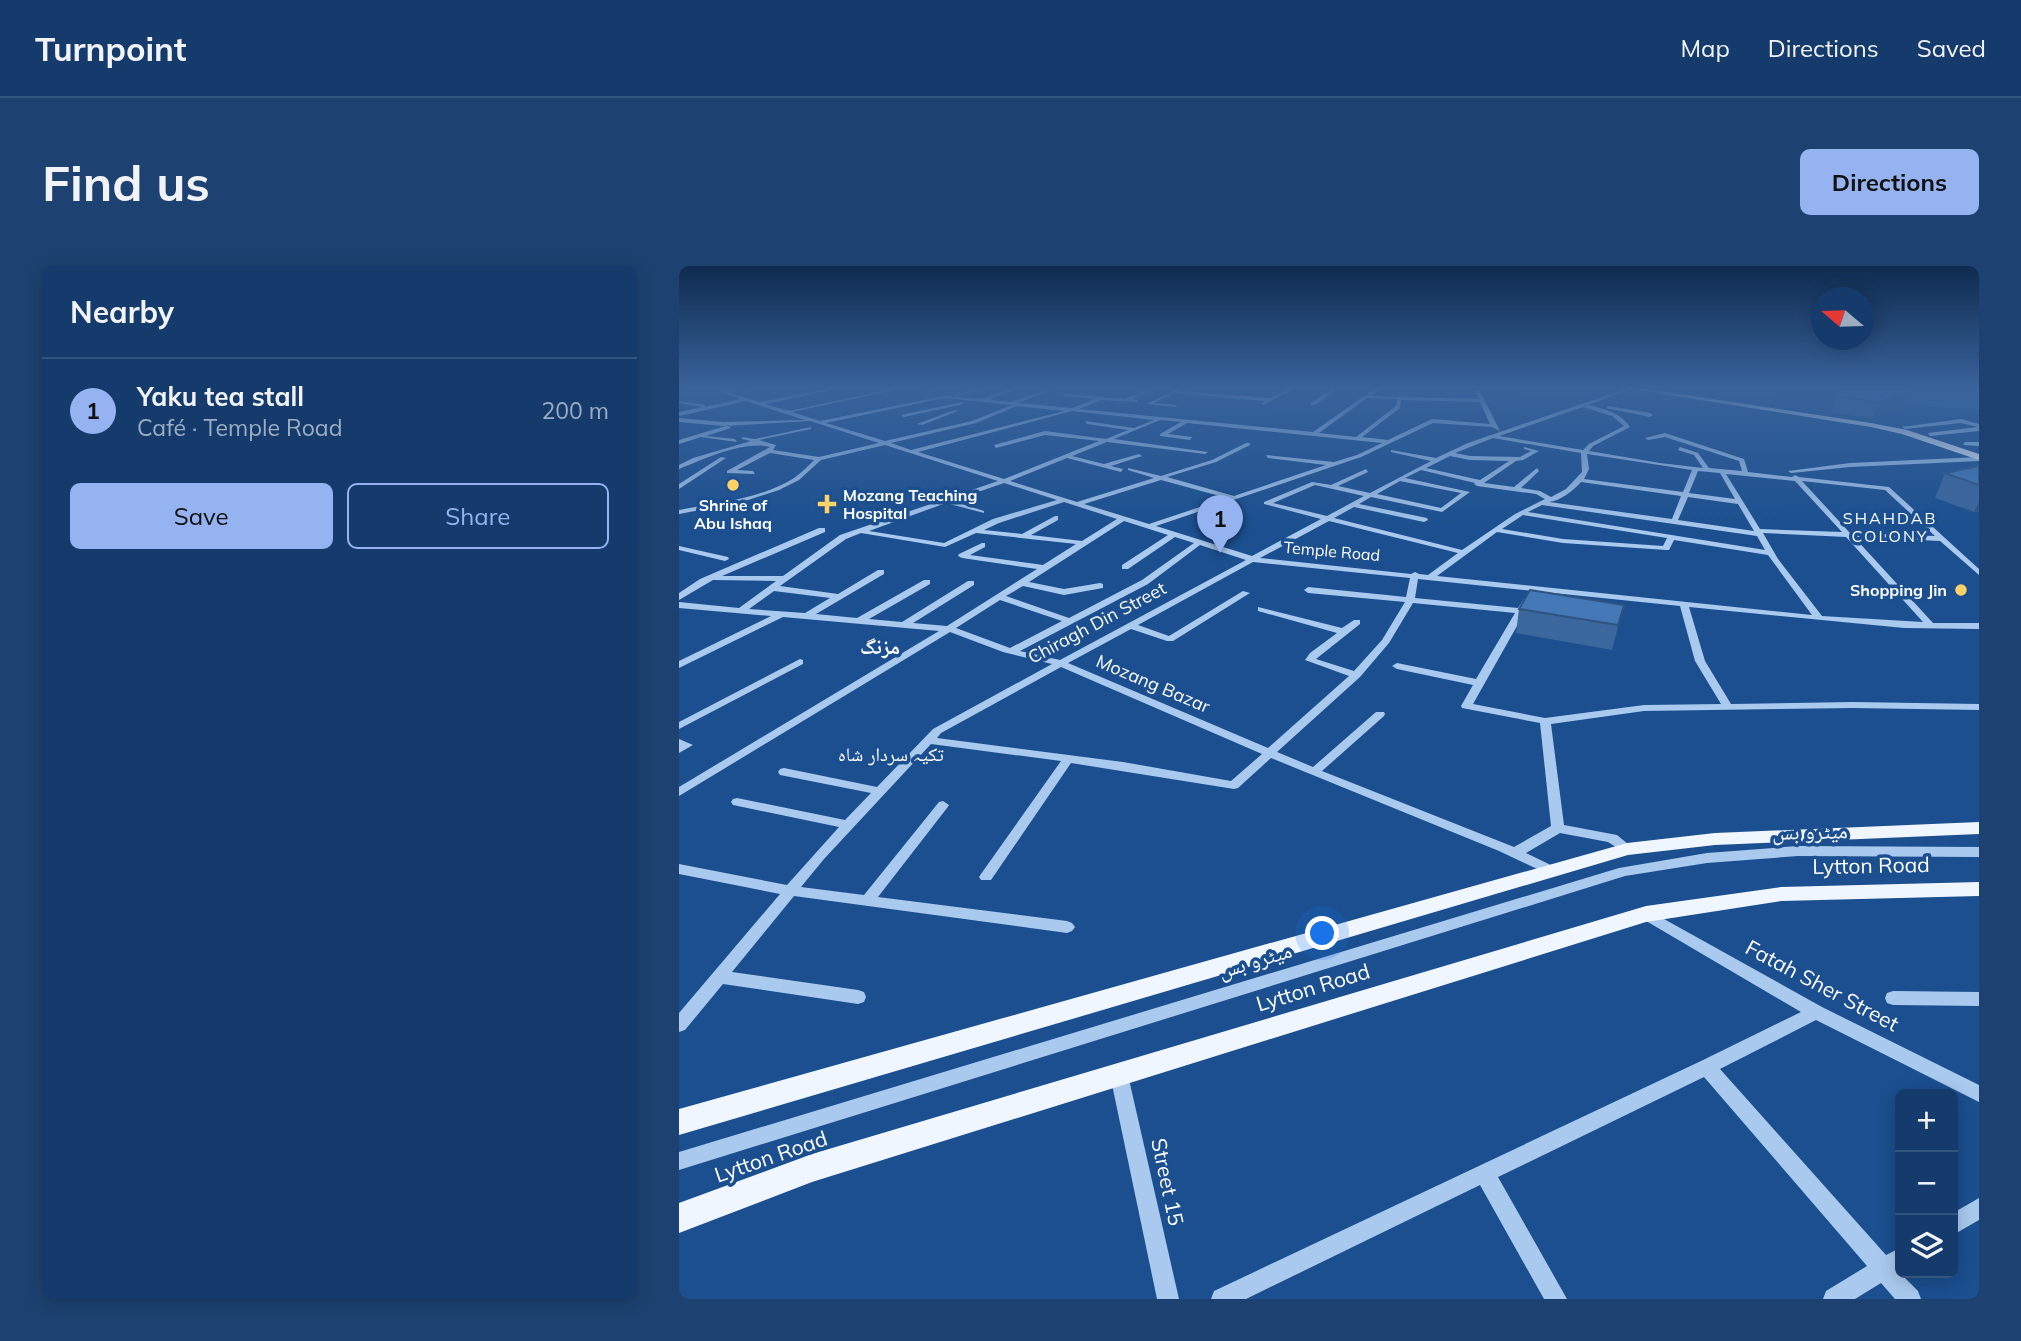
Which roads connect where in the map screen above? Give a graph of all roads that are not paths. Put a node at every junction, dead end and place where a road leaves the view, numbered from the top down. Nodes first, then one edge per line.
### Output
1 (702, 435) edge
2 (754, 435) edge
3 (776, 435) edge
4 (864, 435) edge
5 (916, 435) edge
6 (974, 435) edge
7 (1037, 435) edge
8 (1065, 435) edge
9 (1119, 435) edge
10 (1164, 435) edge
11 (1327, 435) edge
12 (1362, 435) edge
13 (1403, 435) edge
14 (1612, 435) edge
15 (1639, 435) edge
16 (1664, 435) edge
17 (1666, 435) edge
18 (1913, 435) edge
19 (1934, 435) edge
20 (1492, 436) joint
21 (697, 437) junction
22 (709, 438) junction
23 (744, 438) junction
24 (1190, 438) dead end
25 (1358, 438) junction
26 (1648, 438) junction
27 (1107, 440) junction
28 (1481, 440) junction
29 (757, 441) junction
30 (886, 442) junction
31 (1391, 442) junction
32 (679, 444) edge
33 (1248, 444) dead end
34 (996, 446) dead end
35 (1979, 447) edge
36 (772, 448) junction
37 (1489, 448) dead end
38 (913, 451) junction
39 (1393, 451) dead end
40 (1205, 452) dead end
41 (1584, 453) junction
42 (1449, 454) junction
43 (1066, 456) junction
44 (1139, 456) dead end
45 (1268, 456) dead end
46 (723, 458) dead end
47 (1979, 458) edge
48 (679, 459) edge
49 (695, 459) junction
50 (818, 459) junction
51 (1515, 459) junction
52 (1437, 460) junction
53 (1472, 460) junction
54 (1338, 464) junction
55 (1507, 464) junction
56 (1103, 466) junction
57 (679, 467) edge
58 (1420, 468) junction
59 (1696, 468) junction
60 (1130, 469) dead end
61 (1459, 469) dead end
62 (1707, 469) junction
63 (1121, 470) dead end
64 (1537, 470) dead end
65 (1721, 470) junction
66 (1366, 471) dead end
67 (1745, 472) junction
68 (753, 473) dead end
69 (1761, 474) junction
70 (1450, 475) junction
71 (1794, 477) junction
72 (1161, 478) junction
73 (1398, 479) junction
74 (1006, 480) junction
75 (1580, 480) junction
76 (1481, 482) junction
77 (1436, 486) junction
78 (679, 487) edge
79 (1331, 487) junction
80 (1516, 489) junction
81 (1427, 492) dead end
82 (1685, 494) junction
83 (1367, 495) junction
84 (1417, 497) dead end
85 (1234, 498) junction
86 (1066, 499) junction
87 (1552, 500) junction
88 (944, 501) junction
89 (1741, 502) junction
90 (1078, 503) junction
91 (1408, 503) junction
92 (1542, 503) junction
93 (1351, 504) junction
94 (679, 512) edge
95 (982, 512) dead end
96 (1522, 513) junction
97 (1389, 514) junction
98 (1055, 518) dead end
99 (1123, 518) junction
100 (1327, 518) junction
101 (1424, 520) dead end
102 (1674, 522) junction
103 (1150, 526) junction
104 (823, 530) dead end
105 (1496, 530) junction
106 (860, 531) junction
107 (976, 531) junction
108 (1759, 533) junction
109 (1174, 534) junction
110 (1848, 535) junction
111 (1024, 536) junction
112 (1671, 537) junction
113 (1942, 539) junction
114 (1200, 542) junction
115 (1084, 543) junction
116 (982, 545) dead end
117 (680, 549) edge
118 (697, 552) junction
119 (1463, 552) junction
120 (1771, 553) junction
121 (725, 559) dead end
122 (679, 560) edge
123 (1255, 560) junction
124 (1125, 567) dead end
125 (1044, 568) junction
126 (881, 572) dead end
127 (1979, 573) edge
128 (1415, 575) junction
129 (1432, 576) junction
130 (708, 578) junction
131 (785, 579) junction
132 (927, 582) dead end
133 (971, 583) dead end
134 (1022, 583) junction
135 (679, 586) edge
136 (1100, 586) dead end
137 (692, 587) junction
138 (772, 588) junction
139 (1534, 588) junction
140 (1308, 590) dead end
141 (1246, 593) dead end
142 (679, 597) edge
143 (839, 597) junction
144 (1000, 597) junction
145 (1410, 601) junction
146 (1684, 604) junction
147 (679, 606) edge
148 (1261, 609) dead end
149 (740, 611) junction
150 (1521, 611) junction
151 (783, 614) junction
152 (807, 616) junction
153 (1819, 618) junction
154 (858, 621) junction
155 (1070, 621) junction
156 (1357, 622) dead end
157 (904, 625) junction
158 (1130, 626) junction
159 (1931, 626) junction
160 (1979, 626) edge
161 (949, 629) junction
162 (1345, 632) junction
163 (1012, 651) junction
164 (800, 662) dead end
165 (1059, 663) junction
166 (679, 665) edge
167 (1397, 666) dead end
168 (1356, 675) junction
169 (1479, 683) junction
170 (1728, 707) junction
171 (1979, 707) edge
172 (1380, 715) dead end
173 (1545, 721) junction
174 (679, 726) edge
175 (928, 740) junction
176 (679, 742) edge
177 (679, 750) edge
178 (1268, 752) junction
179 (1068, 759) junction
180 (784, 772) dead end
181 (1314, 772) junction
182 (880, 791) junction
183 (679, 792) edge
184 (737, 802) dead end
185 (943, 805) dead end
186 (848, 825) junction
187 (1558, 828) junction
188 (1979, 828) edge
189 (1627, 849) junction
190 (1979, 852) edge
191 (1515, 853) junction
192 (679, 869) edge
193 (1552, 871) junction
194 (986, 877) dead end
195 (1979, 889) edge
196 (791, 891) junction
197 (867, 901) junction
198 (1646, 914) junction
199 (1067, 927) dead end
200 (719, 977) junction
201 (858, 997) dead end
202 (1893, 998) dead end
203 (1979, 999) edge
204 (685, 1010) edge
205 (1816, 1012) junction
206 (679, 1025) edge
207 (1707, 1067) junction
208 (1119, 1075) junction
209 (1979, 1094) edge
210 (679, 1122) edge
211 (679, 1161) edge
212 (1485, 1174) junction
213 (1979, 1208) edge
214 (679, 1217) edge
215 (1958, 1222) edge
216 (1892, 1264) edge
217 (1168, 1299) edge
218 (1222, 1299) edge
219 (1556, 1299) edge
220 (1834, 1299) edge
221 (1910, 1299) edge

1 - 21 street
2 - 23 street
3 - 29 street
4 - 30 street, Temple Road
5 - 30 street
6 - 38 street
7 - 34 street
8 - 27 street
9 - 27 street
10 - 24 street
11 - 25 street
12 - 25 street
13 - 31 street
14 - 41 street
15 - 26 street
16 - 26 street
17 - 67 street
18 - 47 main road
19 - 35 main road
20 - 28 street, Chiragh Din Street
20 - 41 street
21 - 22 street
21 - 32 street
22 - 23 street
22 - 32 street
23 - 29 street
25 - 31 street
26 - 62 street
27 - 40 street
27 - 43 street
28 - 42 street, Chiragh Din Street
28 - 51 street
29 - 36 street
29 - 49 street
30 - 38 street, Temple Road
30 - 50 street
31 - 54 street
33 - 72 street
36 - 50 street
36 - 68 street
37 - 53 street
38 - 74 street, Temple Road
39 - 52 street
41 - 59 street
41 - 75 street
42 - 52 street, Chiragh Din Street
42 - 53 street
43 - 56 street
43 - 74 street
44 - 56 street
45 - 54 street
46 - 78 street
47 - 69 street
48 - 49 street
49 - 57 street
50 - 94 street
51 - 53 street
51 - 55 street
52 - 58 street, Chiragh Din Street
53 - 55 street
54 - 85 street
55 - 76 street
56 - 63 street
58 - 70 street
58 - 73 street, Chiragh Din Street
59 - 62 street
59 - 82 street
60 - 72 street
61 - 70 street
62 - 65 street
64 - 80 street
65 - 67 street
65 - 89 street
66 - 79 street
67 - 69 street
69 - 71 street
70 - 76 street
71 - 110 street
71 - 113 street
72 - 85 street
72 - 90 street
73 - 77 street
73 - 83 street, Chiragh Din Street
74 - 86 street, Temple Road
74 - 88 street
75 - 82 street
75 - 87 street
76 - 80 street
77 - 81 street
77 - 91 street
79 - 83 street
79 - 100 street
80 - 87 street
82 - 89 street
82 - 102 street
83 - 91 street
83 - 93 street, Chiragh Din Street
84 - 91 street
85 - 103 street
86 - 90 street, Temple Road
86 - 107 street
87 - 92 street
88 - 95 street
88 - 106 street
89 - 108 street
90 - 99 street, Temple Road
91 - 97 street
92 - 96 street
92 - 102 street
93 - 97 street
93 - 100 street, Chiragh Din Street
96 - 105 street
96 - 112 street
97 - 101 street
98 - 111 street
99 - 103 street, Temple Road
99 - 115 street
100 - 119 street
100 - 123 street, Chiragh Din Street
102 - 108 street
103 - 109 street, Temple Road
104 - 130 street
105 - 112 street
105 - 119 street
106 - 107 street
106 - 131 street
107 - 111 street
108 - 110 street
108 - 120 street
109 - 114 street, Temple Road
109 - 124 street
110 - 113 street
110 - 159 street
111 - 115 street
112 - 120 street
113 - 127 street
114 - 123 street, Temple Road
114 - 155 street
115 - 125 street
116 - 125 street
117 - 118 street
118 - 121 street
118 - 122 street
119 - 129 street
120 - 153 street
123 - 128 street, Temple Road
123 - 158 street, Chiragh Din Street
125 - 134 street
126 - 143 street
128 - 129 street, Temple Road
128 - 145 street
129 - 139 street, Temple Road
130 - 131 street
130 - 137 street
131 - 138 street
132 - 154 street
133 - 157 street
134 - 136 street
134 - 144 street
135 - 137 street
137 - 142 street
138 - 143 street
138 - 149 street
139 - 146 street, Temple Road
139 - 150 street
140 - 145 street
141 - 158 street
143 - 152 street
144 - 155 street
144 - 161 street
145 - 150 street
145 - 168 street
146 - 153 street, Temple Road
146 - 170 street
147 - 149 street, Mozang Bazar
148 - 162 street
149 - 151 street, Mozang Bazar
150 - 169 street
151 - 152 street, Mozang Bazar
151 - 166 street
152 - 154 street, Mozang Bazar
153 - 159 street, Temple Road
154 - 157 street, Mozang Bazar
155 - 163 street
156 - 162 street
157 - 161 street, Mozang Bazar
158 - 165 street, Chiragh Din Street
159 - 160 street, Temple Road
161 - 163 street, Mozang Bazar
161 - 183 street
162 - 168 street
163 - 165 street, Mozang Bazar
164 - 174 street
165 - 175 street, Chiragh Din Street
165 - 178 street, Mozang Bazar
167 - 169 street
168 - 178 street
169 - 173 street
170 - 171 street
170 - 173 street
172 - 181 street
173 - 187 street
175 - 179 street
175 - 182 street, Chiragh Din Street
176 - 177 street
178 - 179 street
178 - 181 street, Mozang Bazar
179 - 194 street
180 - 182 street
181 - 191 street, Mozang Bazar
182 - 186 street, Chiragh Din Street
184 - 186 street
185 - 197 street
186 - 196 street, Chiragh Din Street
187 - 189 street
187 - 191 street
188 - 189 main road, Lytton Road
189 - 193 main road, Lytton Road
190 - 211 street, میٹرو بس
191 - 193 street, Mozang Bazar
192 - 196 street
193 - 210 main road, Lytton Road
195 - 198 main road, Lytton Road
196 - 197 street
196 - 200 street, Chiragh Din Street
197 - 199 street
198 - 205 street, Fatah Sher Street
198 - 208 main road, Lytton Road
200 - 201 street
200 - 204 street, Chiragh Din Street
202 - 203 street
204 - 206 street, Chiragh Din Street
205 - 207 street
205 - 209 street, Fatah Sher Street
207 - 212 street
207 - 216 street
208 - 214 main road, Lytton Road
208 - 217 street, Street 15
212 - 218 street
212 - 219 street
213 - 215 street
216 - 220 street
216 - 221 street

